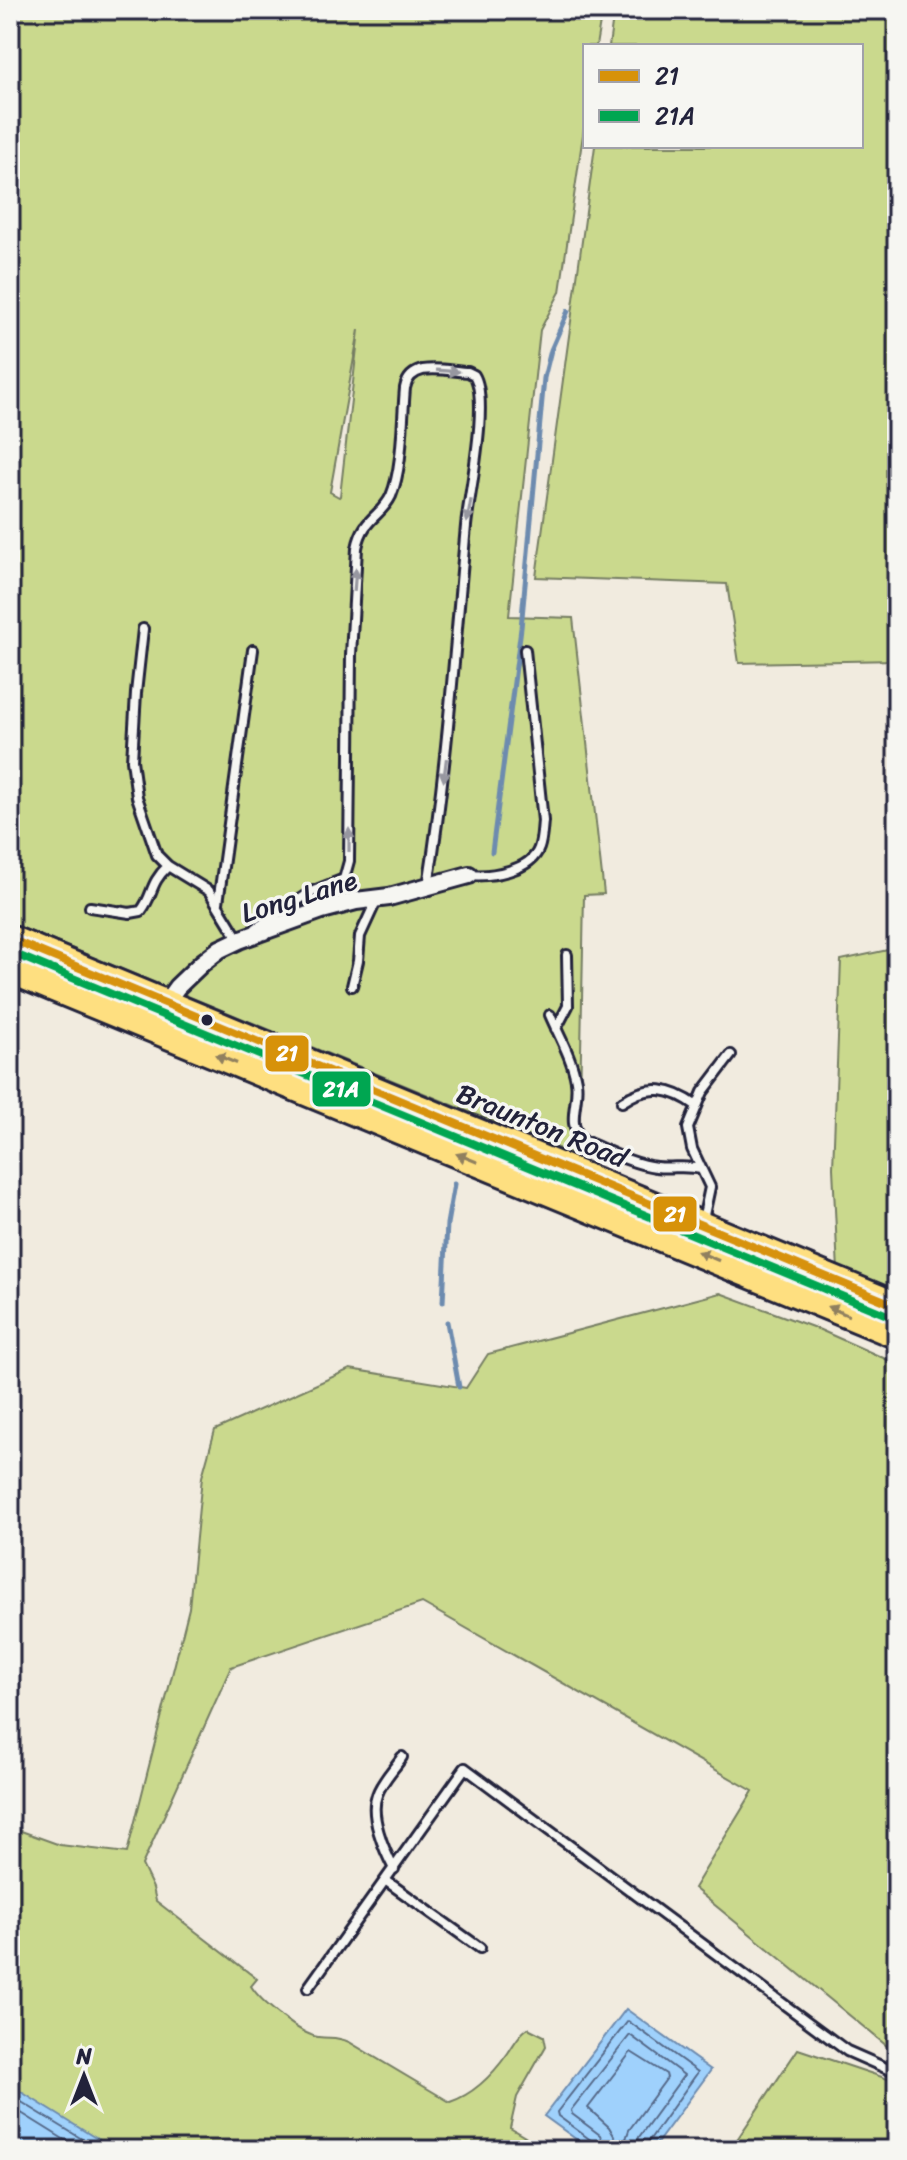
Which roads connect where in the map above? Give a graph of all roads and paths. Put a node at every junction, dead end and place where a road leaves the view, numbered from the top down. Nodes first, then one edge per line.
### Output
1 (143, 629) dead end
2 (253, 650) dead end
3 (525, 650) dead end
4 (168, 866) junction
5 (469, 875) joint
6 (428, 886) junction
7 (377, 899) junction
8 (218, 904) junction
9 (90, 907) dead end
10 (10, 939) edge
11 (239, 940) junction
12 (567, 955) dead end
13 (10, 970) edge
14 (352, 986) dead end
15 (164, 1002) junction
16 (550, 1015) dead end
17 (152, 1029) junction
18 (556, 1029) junction
19 (731, 1055) dead end
20 (622, 1102) dead end
21 (697, 1106) junction
22 (700, 1169) junction
23 (702, 1226) junction
24 (897, 1306) edge
25 (897, 1335) edge
26 (402, 1757) dead end
27 (394, 1869) junction
28 (385, 1880) junction
29 (480, 1948) dead end
30 (308, 1988) dead end
31 (897, 2073) edge

1 - 4 lane
2 - 8 lane
3 - 5 lane
4 - 8 lane
4 - 9 lane
5 - 6 street, Long Lane
6 - 7 street, Long Lane
11 -> 6 lane
7 - 11 street, Long Lane
7 - 14 lane
8 - 11 lane
10 - 15 main road, Braunton Road
11 - 15 street, Long Lane
12 - 18 lane
13 - 17 main road, Braunton Road
15 - 17 street
15 - 23 main road, Braunton Road
16 - 18 lane
25 -> 17 main road, Braunton Road
18 - 22 lane
19 - 21 lane
20 - 21 lane
21 - 22 lane
22 - 23 lane
23 - 24 main road, Braunton Road
26 - 27 lane
27 - 28 lane
27 - 31 lane
28 - 29 lane
28 - 30 lane

